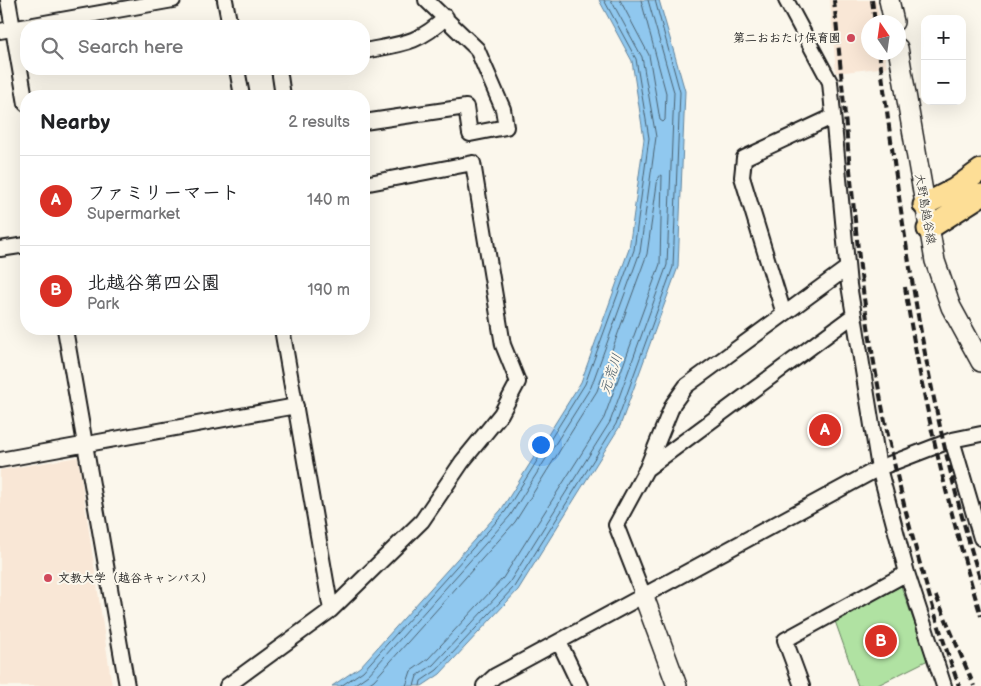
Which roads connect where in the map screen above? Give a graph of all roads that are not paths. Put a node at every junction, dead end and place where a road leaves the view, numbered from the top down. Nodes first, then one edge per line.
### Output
1 (8, 0) edge
2 (173, 0) edge
3 (225, 0) edge
4 (426, 0) edge
5 (786, 0) edge
6 (890, 0) edge
7 (893, 15) edge
8 (446, 18) junction
9 (62, 20) edge
10 (229, 20) edge
11 (20, 28) edge
12 (7, 30) edge
13 (370, 50) edge
14 (900, 60) edge
15 (238, 75) edge
16 (280, 75) edge
17 (22, 90) edge
18 (241, 90) edge
19 (282, 90) edge
20 (832, 118) junction
21 (370, 121) edge
22 (981, 170) edge
23 (370, 183) edge
24 (981, 196) edge
25 (924, 205) junction
26 (928, 228) junction
27 (20, 246) edge
28 (0, 249) edge
29 (848, 268) junction
30 (784, 314) junction
31 (854, 315) junction
32 (66, 335) edge
33 (283, 335) edge
34 (981, 362) edge
35 (296, 406) junction
36 (981, 434) edge
37 (952, 440) junction
38 (85, 446) junction
39 (0, 460) edge
40 (647, 468) junction
41 (879, 468) junction
42 (981, 538) edge
43 (907, 573) junction
44 (643, 594) junction
45 (331, 610) junction
46 (559, 642) junction
47 (126, 686) edge
48 (227, 686) edge
49 (484, 686) edge
50 (580, 686) edge
51 (677, 686) edge
52 (802, 686) edge
53 (944, 686) edge

1 - 12 street
2 - 9 street
3 - 10 street
4 - 8 street
5 - 20 street
6 - 7 main road
8 - 13 street
8 - 21 street
11 - 12 street
12 - 17 street
14 - 25 main road, 大野島越谷線
15 - 18 street
16 - 19 street
20 - 29 street
20 - 30 street
22 - 25 main road
23 - 45 street
24 - 26 main road
25 - 26 main road, 大野島越谷線
26 - 34 main road, 大野島越谷線
27 - 28 street
29 - 30 street
29 - 31 street
30 - 40 street
31 - 40 street
31 - 41 street
32 - 38 street
33 - 35 street
35 - 38 street
35 - 45 street
36 - 37 street
37 - 41 street
37 - 42 street
38 - 39 street
38 - 47 street
40 - 44 street
41 - 43 street
41 - 44 street
43 - 52 street
43 - 53 street
44 - 46 street
44 - 51 main road
45 - 48 street
46 - 49 street
46 - 50 street

